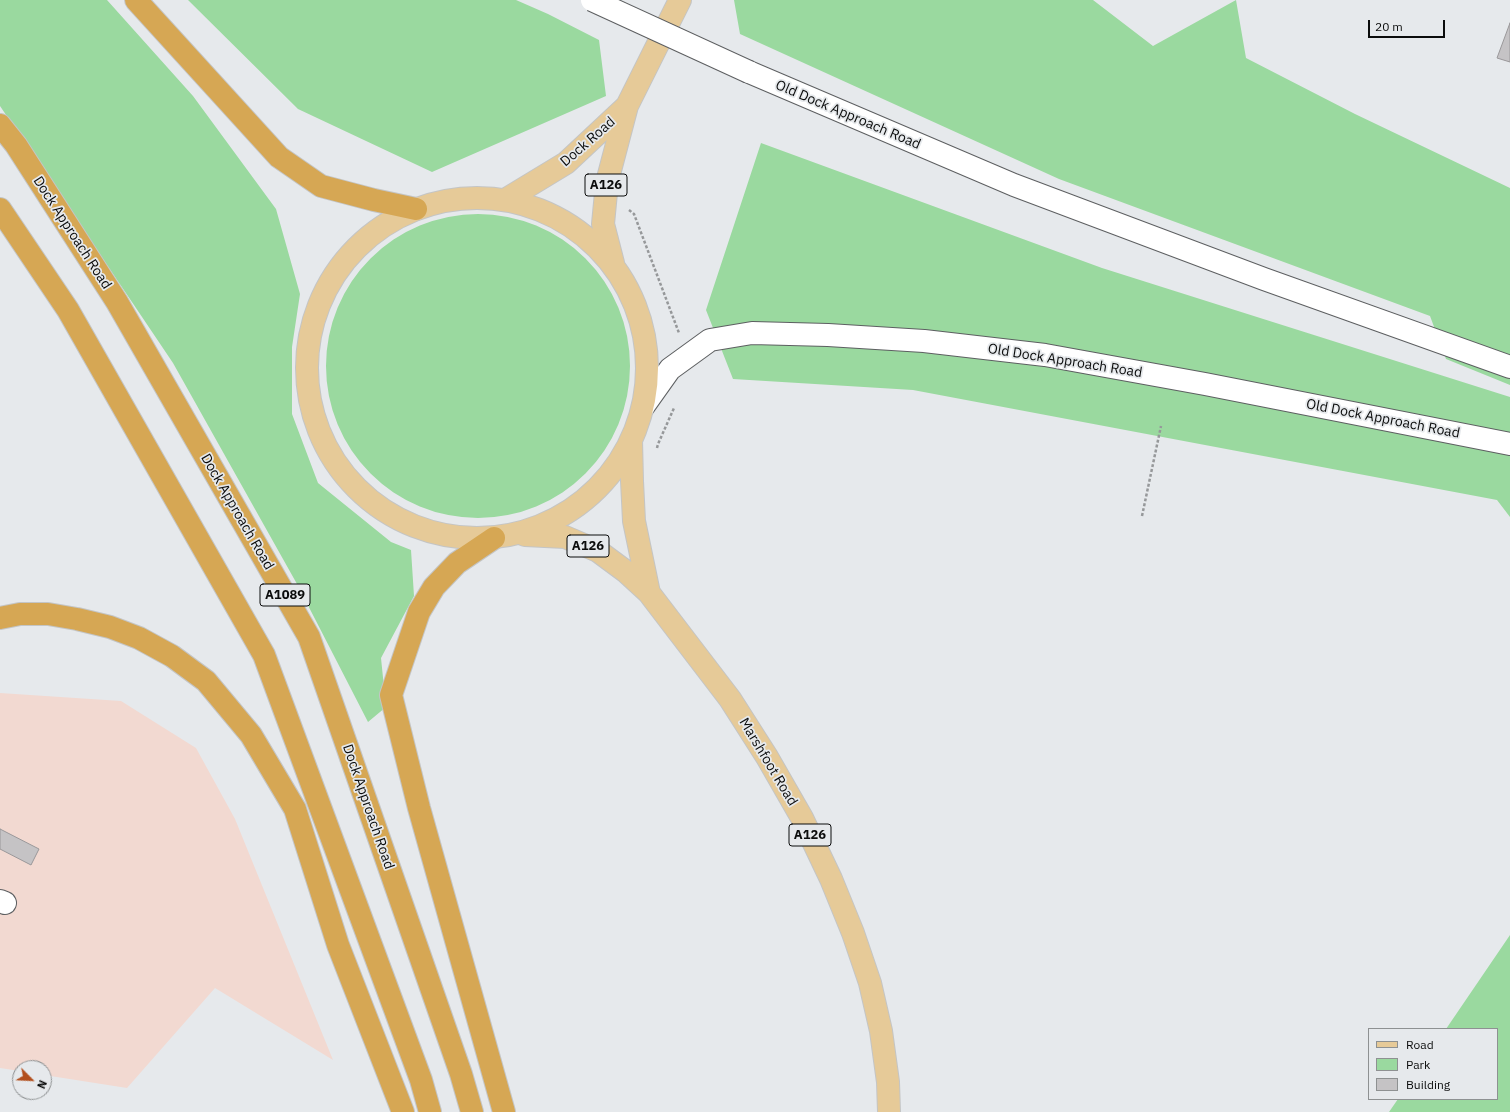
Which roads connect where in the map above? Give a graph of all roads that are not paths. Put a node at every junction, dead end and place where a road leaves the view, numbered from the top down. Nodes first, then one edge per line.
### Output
1 (136, 0) edge
2 (592, 0) edge
3 (680, 0) edge
4 (627, 106) junction
5 (0, 125) edge
6 (505, 200) junction
7 (0, 209) edge
8 (416, 209) junction
9 (614, 266) junction
10 (1510, 367) edge
11 (643, 407) junction
12 (631, 440) junction
13 (1510, 444) edge
14 (503, 536) junction
15 (649, 593) junction
16 (0, 618) edge
17 (403, 1112) edge
18 (430, 1112) edge
19 (472, 1112) edge
20 (504, 1112) edge
21 (888, 1112) edge

1 - 8 highway
2 - 10 street, Old Dock Approach Road, bridge
3 - 4 main road, Dock Road / A126
4 - 6 main road, Dock Road / A126
4 - 9 main road, Dock Road / A126
5 - 19 highway, Dock Approach Road / A1089
6 - 8 main road, Marshfoot Road
6 - 9 main road, Marshfoot Road
7 - 18 highway
8 - 14 main road, Marshfoot Road
9 - 11 main road
11 - 12 main road
11 - 13 street, Old Dock Approach Road
12 - 14 main road
12 - 15 main road, Marshfoot Road / A126
14 - 15 main road, Marshfoot Road / A126
14 - 20 highway
15 - 21 main road, Marshfoot Road / A126
16 - 17 highway

